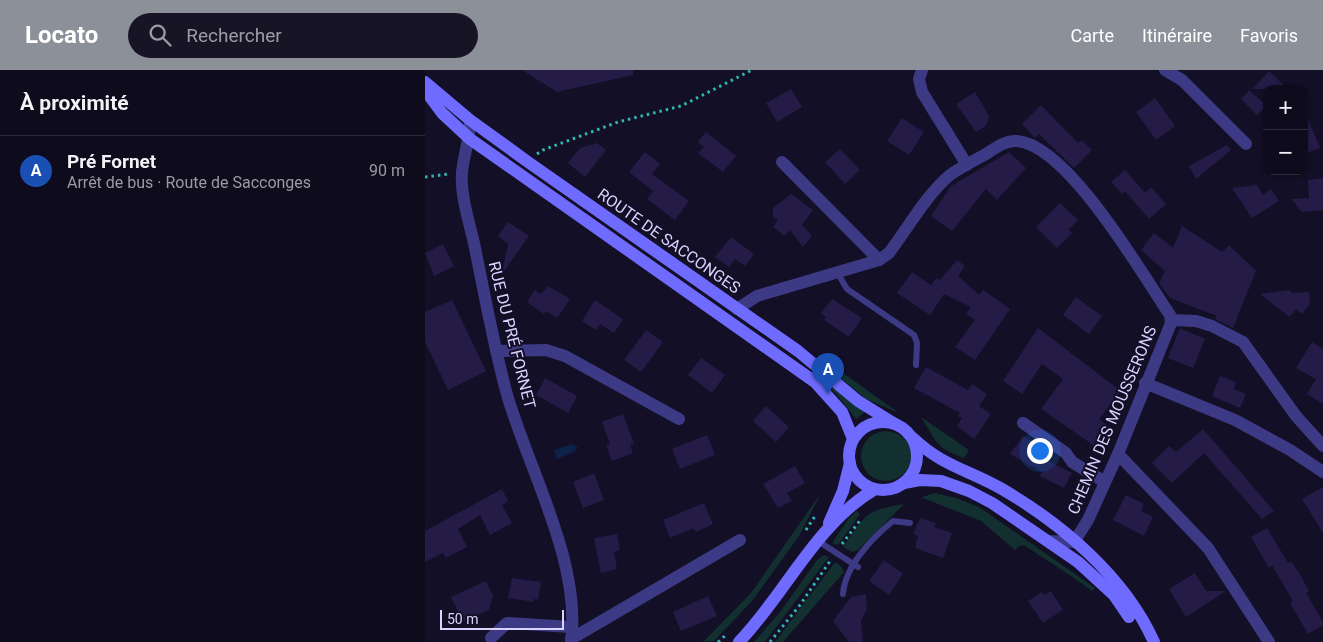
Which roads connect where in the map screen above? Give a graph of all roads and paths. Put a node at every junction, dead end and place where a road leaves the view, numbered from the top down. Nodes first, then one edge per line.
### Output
1 (752, 70) edge
2 (922, 70) edge
3 (1165, 70) edge
4 (425, 82) edge
5 (425, 90) edge
6 (470, 120) junction
7 (470, 139) junction
8 (1246, 144) dead end
9 (528, 162) junction
10 (782, 162) dead end
11 (967, 165) junction
12 (462, 173) junction
13 (425, 177) edge
14 (879, 260) junction
15 (837, 272) junction
16 (737, 309) junction
17 (1171, 320) junction
18 (496, 351) junction
19 (916, 365) dead end
20 (1145, 384) junction
21 (679, 418) dead end
22 (1023, 423) dead end
23 (895, 424) junction
24 (913, 438) junction
25 (853, 439) junction
26 (1323, 446) edge
27 (1118, 454) junction
28 (850, 463) junction
29 (1323, 472) edge
30 (1105, 482) junction
31 (904, 483) junction
32 (875, 489) junction
33 (863, 516) dead end
34 (910, 523) dead end
35 (827, 528) junction
36 (740, 540) dead end
37 (818, 541) junction
38 (1048, 541) junction
39 (1074, 542) junction
40 (836, 553) junction
41 (1078, 562) junction
42 (856, 565) junction
43 (843, 594) dead end
44 (571, 636) edge
45 (491, 638) dead end
46 (739, 642) edge
47 (769, 642) edge
48 (1146, 642) edge
49 (1154, 642) edge
50 (1269, 642) edge

1 - 9 path
2 - 11 street
3 - 8 street
4 - 6 street, ROUTE DE SACCONGES
5 - 7 street, ROUTE DE SACCONGES
6 - 7 street, RUE DU PRÉ FORNET
6 - 9 street, ROUTE DE SACCONGES
7 - 12 street, RUE DU PRÉ FORNET
7 - 25 street, ROUTE DE SACCONGES
9 - 16 street, ROUTE DE SACCONGES
10 - 14 street
11 - 14 street, CHEMIN DES MOUSSERONS
11 - 17 street, CHEMIN DES MOUSSERONS
12 - 13 path
12 - 18 street, RUE DU PRÉ FORNET
14 - 15 street, CHEMIN DES MOUSSERONS
15 - 16 street, CHEMIN DES MOUSSERONS
15 - 19 lane
16 - 23 street, ROUTE DE SACCONGES
17 - 20 street, CHEMIN DES MOUSSERONS
17 - 26 street
18 - 21 street
18 - 44 street, RUE DU PRÉ FORNET
20 - 27 street, CHEMIN DES MOUSSERONS
20 - 29 street
22 - 30 street
23 - 24 street
23 - 25 street
24 - 31 street
24 - 39 street
25 - 28 street
27 - 30 street, CHEMIN DES MOUSSERONS
27 - 50 street
28 - 32 street
28 - 35 street
30 - 39 street, CHEMIN DES MOUSSERONS
31 - 32 street
31 - 38 street
32 - 35 street
33 - 40 path
34 - 42 lane
35 - 37 street
36 - 44 street
37 - 40 lane
37 - 46 street
38 - 39 street
38 - 41 street
39 - 41 street
39 - 49 street
40 - 42 lane
40 - 47 path
41 - 48 street
42 - 43 lane
44 - 45 street

